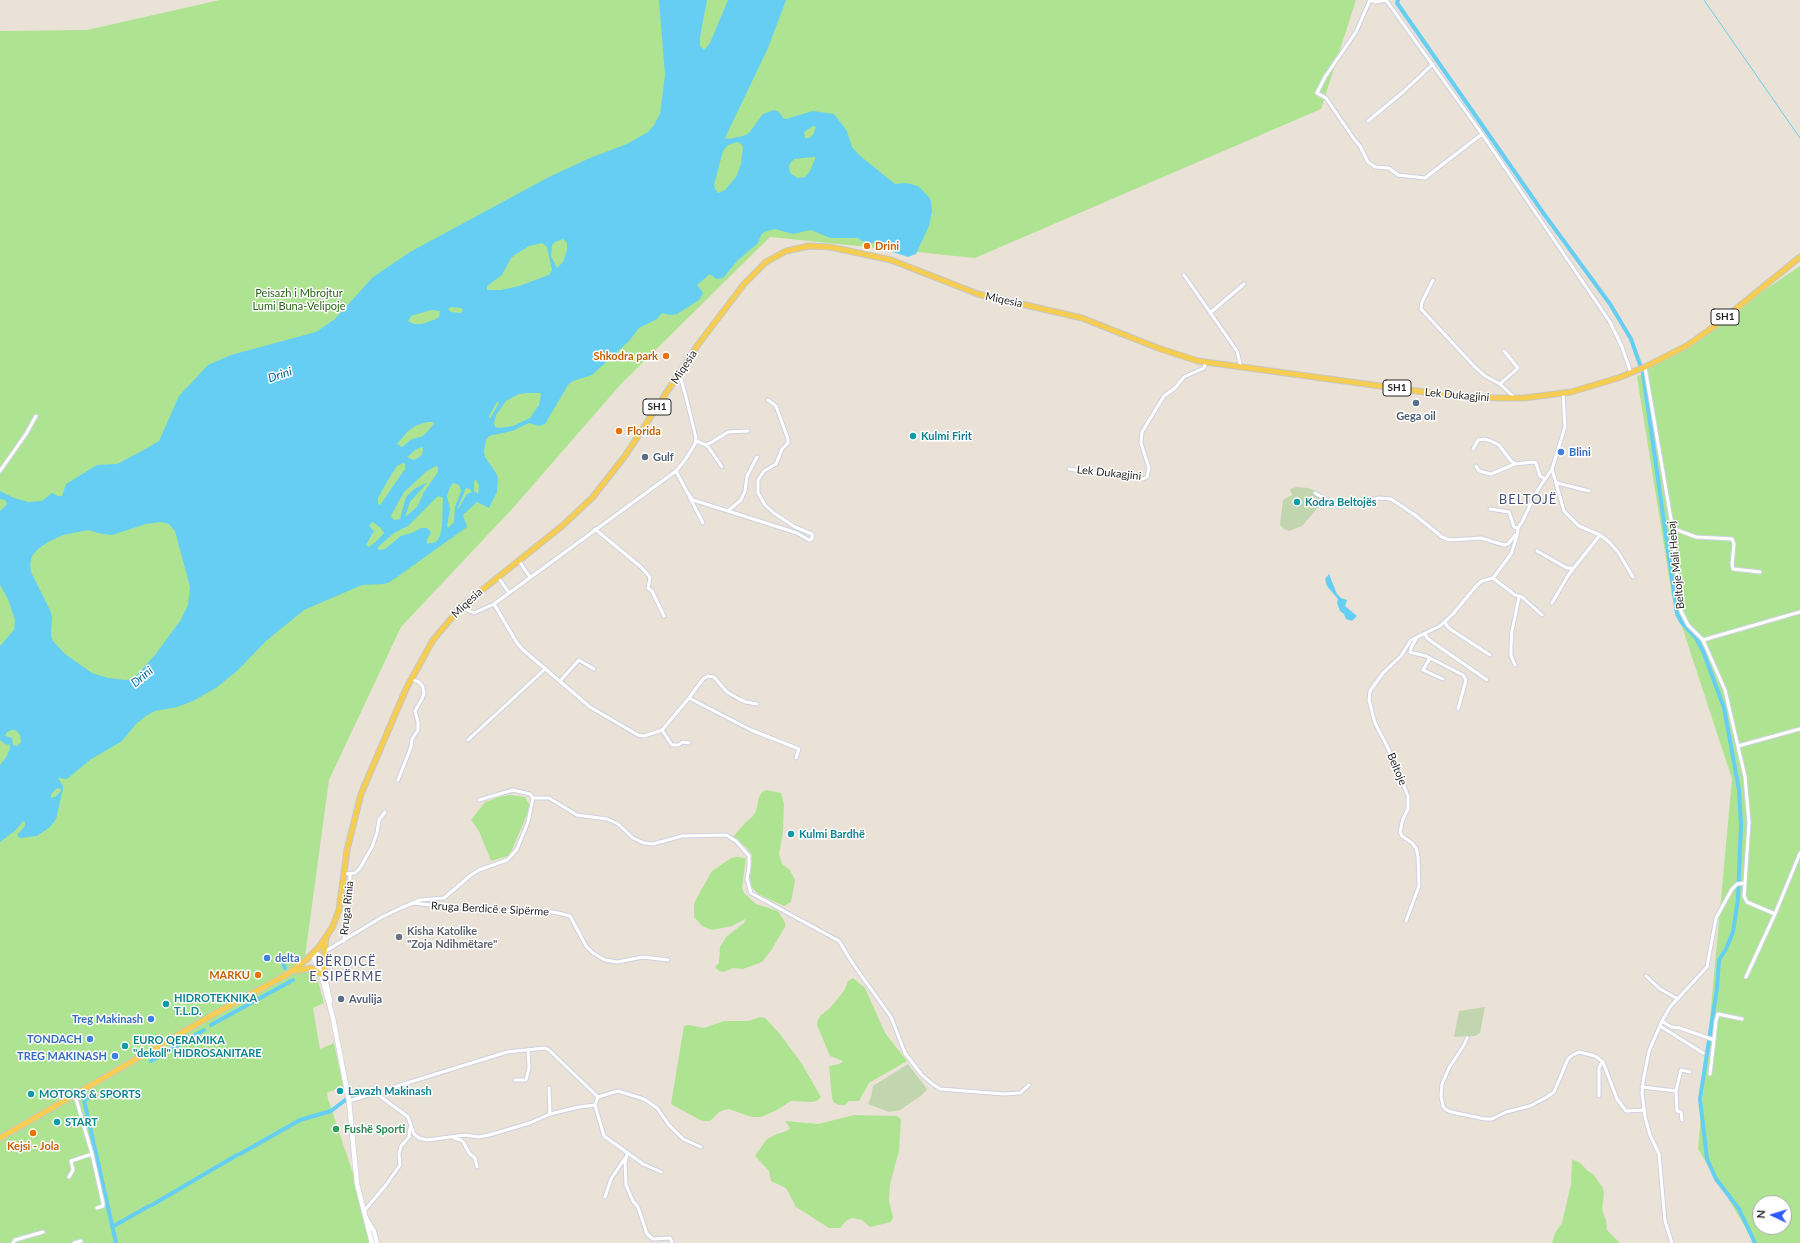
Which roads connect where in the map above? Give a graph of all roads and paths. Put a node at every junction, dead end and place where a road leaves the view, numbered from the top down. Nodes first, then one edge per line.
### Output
1 (1370, 0) edge
2 (1386, 0) edge
3 (1433, 64) junction
4 (1368, 121) dead end
5 (1482, 134) junction
6 (1800, 257) edge
7 (1184, 275) dead end
8 (1433, 280) dead end
9 (1244, 284) dead end
10 (1210, 313) junction
11 (1158, 348) joint
12 (1504, 352) dead end
13 (1206, 362) junction
14 (1241, 367) junction
15 (1644, 367) junction
16 (1632, 372) junction
17 (678, 376) junction
18 (1500, 384) junction
19 (1563, 394) junction
20 (1514, 398) junction
21 (768, 400) dead end
22 (36, 416) dead end
23 (748, 431) dead end
24 (696, 441) junction
25 (706, 445) junction
26 (1473, 449) dead end
27 (757, 457) dead end
28 (1516, 464) junction
29 (722, 466) dead end
30 (1476, 466) dead end
31 (1069, 469) dead end
32 (1552, 469) junction
33 (0, 471) edge
34 (676, 471) junction
35 (1545, 479) junction
36 (1557, 483) junction
37 (1589, 491) dead end
38 (686, 492) junction
39 (1315, 493) dead end
40 (1490, 509) dead end
41 (728, 511) junction
42 (703, 523) dead end
43 (1518, 528) junction
44 (1672, 528) junction
45 (595, 529) junction
46 (1517, 532) junction
47 (1600, 535) junction
48 (1537, 551) dead end
49 (519, 561) junction
50 (1574, 568) junction
51 (1760, 572) dead end
52 (498, 577) junction
53 (530, 577) junction
54 (1633, 577) dead end
55 (1493, 578) junction
56 (509, 593) junction
57 (1519, 597) junction
58 (1552, 602) dead end
59 (494, 604) junction
60 (461, 607) junction
61 (1800, 612) edge
62 (1542, 615) dead end
63 (664, 616) dead end
64 (1445, 622) junction
65 (1425, 634) junction
66 (1417, 638) junction
67 (1702, 640) junction
68 (1490, 655) dead end
69 (1430, 658) junction
70 (1515, 664) dead end
71 (545, 669) junction
72 (594, 669) dead end
73 (411, 679) junction
74 (1443, 679) dead end
75 (1487, 680) dead end
76 (560, 681) junction
77 (689, 698) junction
78 (757, 704) dead end
79 (1458, 709) dead end
80 (1800, 729) edge
81 (662, 730) junction
82 (468, 740) dead end
83 (689, 743) dead end
84 (1738, 746) junction
85 (796, 758) dead end
86 (398, 780) dead end
87 (533, 798) junction
88 (480, 800) dead end
89 (385, 812) dead end
90 (1800, 853) edge
91 (347, 874) junction
92 (1744, 883) junction
93 (413, 903) junction
94 (1775, 914) junction
95 (1406, 921) dead end
96 (328, 934) junction
97 (344, 941) junction
98 (324, 952) junction
99 (313, 953) junction
100 (668, 960) dead end
101 (291, 972) junction
102 (322, 972) junction
103 (1646, 976) dead end
104 (1746, 977) dead end
105 (1678, 999) junction
106 (1742, 1019) dead end
107 (1662, 1021) junction
108 (1660, 1026) junction
109 (1466, 1038) dead end
110 (1713, 1040) junction
111 (528, 1049) junction
112 (1703, 1054) dead end
113 (1603, 1062) junction
114 (1690, 1072) dead end
115 (1710, 1074) dead end
116 (515, 1080) dead end
117 (1029, 1085) dead end
118 (1642, 1087) junction
119 (549, 1088) dead end
120 (1676, 1090) junction
121 (376, 1093) junction
122 (75, 1095) junction
123 (1599, 1096) dead end
124 (598, 1097) junction
125 (349, 1100) junction
126 (595, 1105) junction
127 (1644, 1110) junction
128 (550, 1114) junction
129 (1682, 1120) dead end
130 (410, 1125) junction
131 (0, 1138) edge
132 (446, 1138) junction
133 (701, 1147) dead end
134 (92, 1154) junction
135 (626, 1155) junction
136 (477, 1167) dead end
137 (661, 1172) dead end
138 (69, 1177) dead end
139 (605, 1196) dead end
140 (97, 1208) dead end
141 (364, 1211) junction
142 (365, 1217) junction
143 (43, 1232) dead end
144 (81, 1241) dead end
145 (672, 1242) dead end
146 (13, 1243) edge
147 (74, 1243) edge
148 (372, 1243) edge
149 (377, 1243) edge
150 (1672, 1243) edge

1 - 2 street
1 - 5 street
2 - 3 street
3 - 4 street
3 - 5 street
5 - 16 street
6 - 15 main road, SH1
7 - 10 street
8 - 18 street
9 - 10 street
10 - 14 street
11 - 13 main road, Lek Dukagjini / SH1
11 - 17 main road, Miqesia / SH1
12 - 18 street
13 - 14 main road, Lek Dukagjini / SH1
13 - 31 street, Lek Dukagjini
14 - 20 main road, Lek Dukagjini / SH1
15 - 16 main road, SH1
15 - 44 street, Beltoje Mali Hebaj
16 - 19 main road, Lek Dukagjini / SH1
17 - 24 street
17 - 49 main road, Miqesia / SH1
18 - 20 street
19 - 20 main road, Lek Dukagjini / SH1
19 - 32 street
21 - 41 street
22 - 33 street
23 - 25 street
24 - 25 street
24 - 34 street
25 - 29 street
26 - 28 street
27 - 41 street
28 - 30 street
28 - 35 street
32 - 35 street, Beltoje
32 - 36 street
34 - 38 street
34 - 45 street
35 - 43 street, Beltoje
36 - 37 street
36 - 47 street
38 - 41 street
38 - 42 street
39 - 46 street
40 - 43 street
43 - 46 street, Beltoje
44 - 51 street
44 - 67 street, Beltoje Mali Hebaj
45 - 53 street
45 - 63 street
46 - 55 street, Beltoje
47 - 50 street
47 - 54 street
48 - 50 street
49 - 52 main road, Miqesia / SH1
49 - 53 street
50 - 58 street
52 - 56 street
52 - 60 main road, Miqesia / SH1
53 - 56 street
55 - 57 street
55 - 64 street, Beltoje
56 - 59 street
57 - 62 street
57 - 70 street
59 - 60 street
59 - 71 street
60 - 73 main road, Miqesia / SH1
61 - 67 street
64 - 65 street, Beltoje
64 - 68 street
65 - 66 street, Beltoje
65 - 75 street
66 - 69 street
66 - 95 street, Beltoje
67 - 84 street, Beltoje Mali Hebaj
69 - 74 street
69 - 79 street
71 - 76 street
71 - 82 street
72 - 76 street
73 - 86 street
73 - 91 main road, Miqesia / SH1
76 - 81 street
77 - 78 street
77 - 81 street
77 - 85 street
80 - 84 street
81 - 83 street
84 - 92 street, Beltoje Mali Hebaj
87 - 88 street
87 - 93 street
87 - 117 street
89 - 91 street, Rruga Rinia
90 - 94 street
91 - 96 main road, Miqesia / SH1
91 - 97 street, Rruga Rinia
92 - 94 street, Beltoje Mali Hebaj
92 - 105 street
93 - 97 street
93 - 100 street, Rruga Berdicë e Sipërme
94 - 104 street
96 - 98 main road
96 - 99 main road, SH1
97 - 98 street
98 - 102 main road
99 - 101 main road, SH1
99 - 102 main road
101 - 102 main road
101 - 122 main road, SH1
102 - 125 main road
103 - 105 street
105 - 107 street
106 - 110 street
107 - 108 street
107 - 110 street
108 - 112 street
108 - 118 street
109 - 113 street
110 - 115 street
111 - 116 street
111 - 121 street
111 - 124 street
113 - 123 street
113 - 127 street
114 - 120 street
118 - 120 street
118 - 127 street
119 - 128 street
120 - 129 street
121 - 125 street
121 - 130 street
122 - 131 main road, SH1
122 - 134 street
124 - 126 street
124 - 133 street
125 - 141 main road
126 - 128 street
126 - 135 street
127 - 150 street
128 - 132 street
130 - 132 street
130 - 141 street
132 - 136 street
134 - 138 street
134 - 140 street
135 - 137 street
135 - 139 street
135 - 145 street
141 - 142 main road
142 - 148 main road
142 - 149 street
143 - 146 street
144 - 147 street

